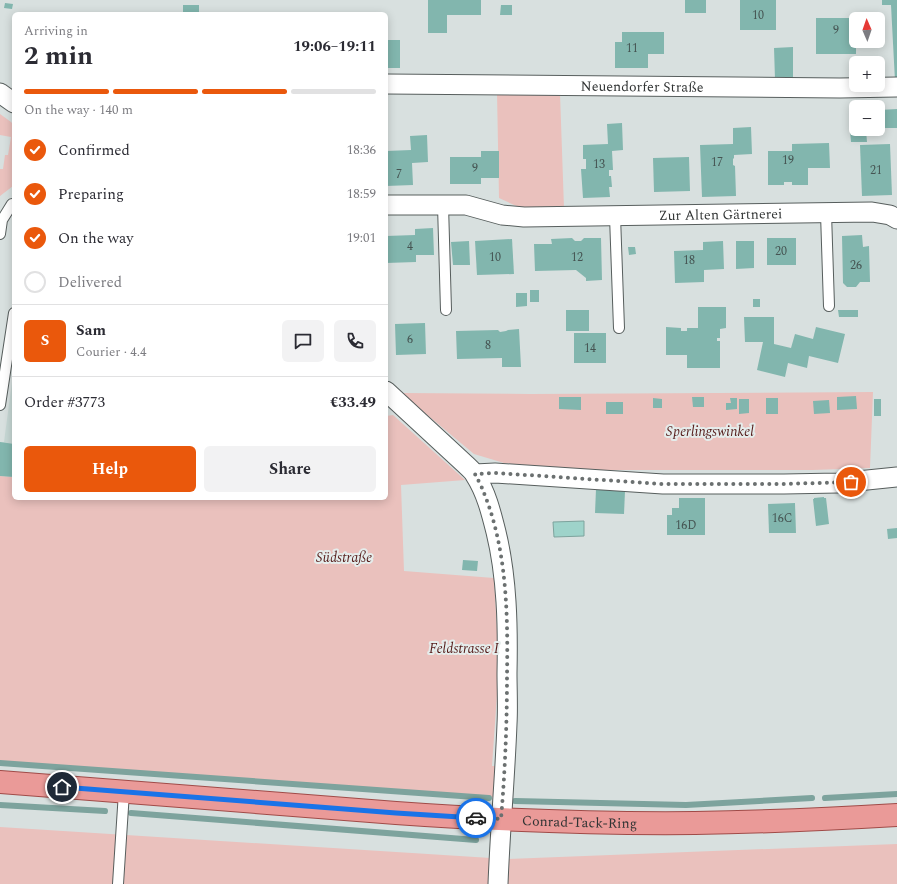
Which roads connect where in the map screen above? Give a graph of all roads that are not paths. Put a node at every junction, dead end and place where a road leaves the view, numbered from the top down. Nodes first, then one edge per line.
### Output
1 (388, 84) edge
2 (897, 87) edge
3 (0, 93) edge
4 (12, 102) edge
5 (12, 204) edge
6 (388, 205) edge
7 (443, 205) junction
8 (826, 213) junction
9 (616, 216) junction
10 (897, 220) edge
11 (0, 234) edge
12 (829, 306) dead end
13 (446, 310) dead end
14 (12, 327) edge
15 (619, 328) dead end
16 (388, 394) edge
17 (0, 404) edge
18 (475, 474) junction
19 (897, 477) edge
20 (0, 782) edge
21 (124, 792) junction
22 (897, 815) edge
23 (501, 819) junction
24 (118, 884) edge
25 (498, 884) edge

1 - 2 street, Neuendorfer Straße
3 - 4 street
5 - 11 lane
6 - 7 street, Zur Alten Gärtnerei
7 - 9 street, Zur Alten Gärtnerei
7 - 13 lane
8 - 9 street, Zur Alten Gärtnerei
8 - 10 street, Zur Alten Gärtnerei
8 - 12 lane
9 - 15 lane
14 - 17 lane
16 - 18 street
18 - 19 street
18 - 23 street
20 - 21 main road, Conrad-Tack-Ring
21 - 23 main road, Conrad-Tack-Ring
21 - 24 lane
22 - 23 main road, Conrad-Tack-Ring
23 - 25 street

